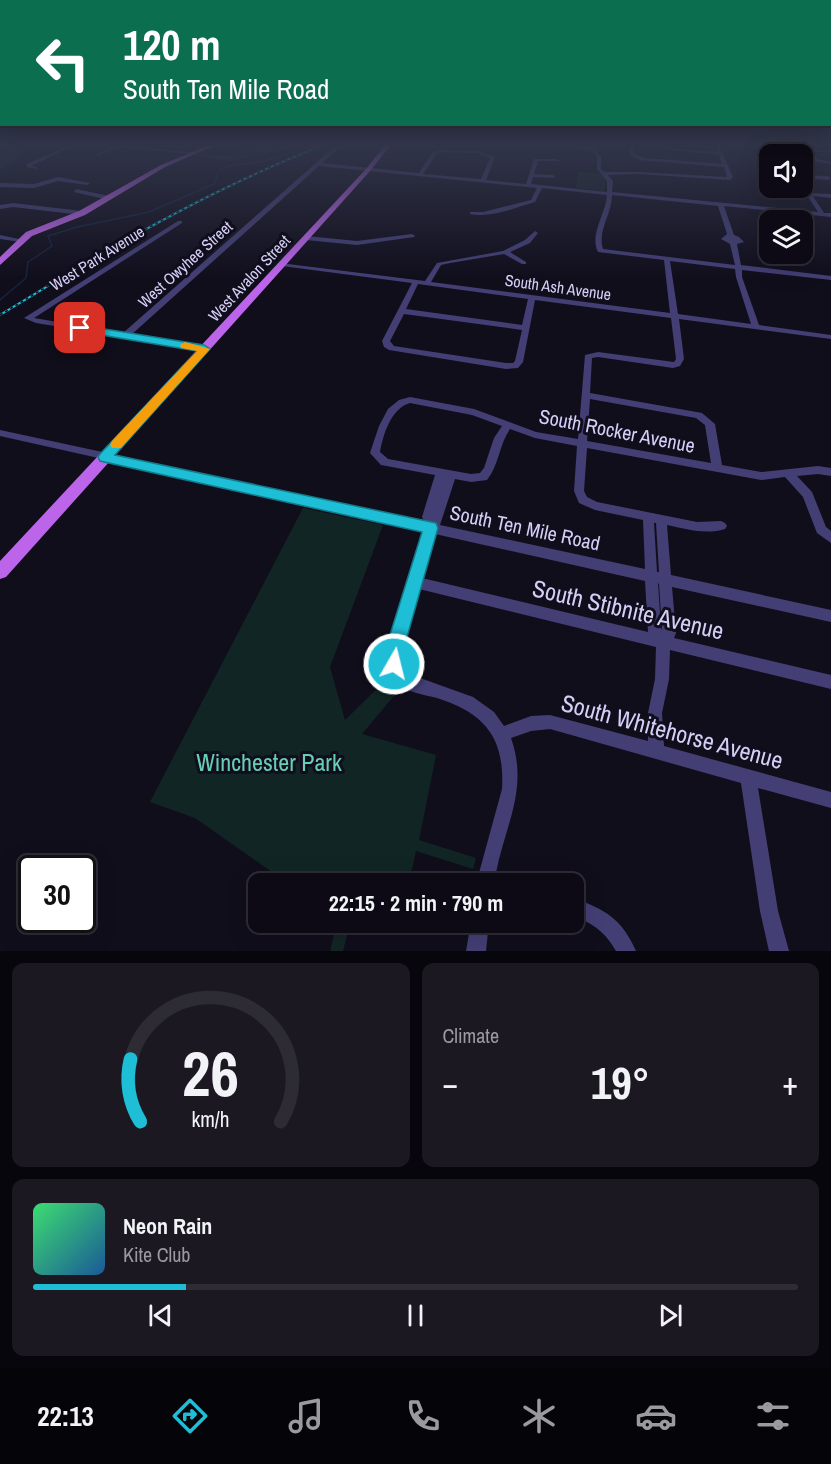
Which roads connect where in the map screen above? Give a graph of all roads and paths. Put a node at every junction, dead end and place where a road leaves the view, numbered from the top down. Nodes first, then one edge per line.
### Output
1 (78, 189) edge
2 (124, 189) edge
3 (290, 189) edge
4 (350, 189) edge
5 (539, 189) edge
6 (563, 189) edge
7 (609, 189) edge
8 (609, 194) junction
9 (813, 194) edge
10 (831, 196) edge
11 (109, 198) junction
12 (812, 198) edge
13 (720, 204) junction
14 (3, 206) edge
15 (82, 213) junction
16 (472, 213) dead end
17 (822, 214) junction
18 (831, 214) edge
19 (180, 222) dead end
20 (535, 233) dead end
21 (412, 236) dead end
22 (0, 237) edge
23 (306, 238) junction
24 (21, 240) junction
25 (505, 252) junction
26 (667, 260) junction
27 (0, 262) edge
28 (524, 263) dead end
29 (282, 264) junction
30 (738, 267) junction
31 (814, 276) junction
32 (831, 278) edge
33 (416, 282) junction
34 (427, 283) junction
35 (821, 288) dead end
36 (532, 297) junction
37 (401, 311) junction
38 (675, 316) junction
39 (756, 327) junction
40 (526, 328) junction
41 (125, 336) junction
42 (831, 337) edge
43 (204, 349) junction
44 (585, 395) junction
45 (508, 425) junction
46 (0, 433) edge
47 (582, 444) junction
48 (105, 457) junction
49 (717, 468) junction
50 (831, 472) edge
51 (446, 474) junction
52 (789, 475) junction
53 (655, 518) junction
54 (721, 526) dead end
55 (431, 528) junction
56 (828, 537) edge
57 (0, 572) edge
58 (651, 575) junction
59 (666, 579) junction
60 (414, 582) junction
61 (831, 616) edge
62 (663, 641) junction
63 (831, 682) edge
64 (501, 735) junction
65 (656, 752) junction
66 (748, 777) junction
67 (831, 800) edge
68 (491, 873) edge
69 (584, 911) edge
70 (478, 933) edge
71 (476, 951) edge
72 (626, 951) edge
73 (779, 951) edge

1 - 11 street
2 - 11 main road
3 - 41 street, West Owyhee Street
4 - 23 main road, West Avalon Street
5 - 16 street
6 - 8 street
7 - 8 street
8 - 13 street
8 - 26 street
9 - 10 street
11 - 15 main road
12 - 17 street
13 - 17 street
13 - 30 street
14 - 15 street
15 - 24 main road
17 - 18 street
19 - 41 street, West Park Avenue
20 - 25 street
21 - 23 street
22 - 24 street
23 - 29 main road, West Avalon Street
24 - 27 main road
25 - 28 street
25 - 34 street
26 - 30 street
26 - 38 street
29 - 33 street, South Ash Avenue
29 - 43 main road, West Avalon Street
30 - 31 street
30 - 39 street
31 - 32 street
31 - 35 street
33 - 34 street, South Ash Avenue
33 - 37 street
34 - 36 street, South Ash Avenue
36 - 38 street, South Ash Avenue
36 - 40 street
37 - 40 street
37 - 40 street
38 - 39 street, South Ash Avenue
38 - 44 street
39 - 42 street, South Ash Avenue
41 - 43 street
43 - 48 main road, West Avalon Street
44 - 47 street
44 - 49 street
45 - 47 street, South Rocker Avenue
45 - 51 street
45 - 51 street, South Rocker Avenue
46 - 48 street, South Ten Mile Road
47 - 49 street, South Rocker Avenue
47 - 53 street
48 - 55 street, South Ten Mile Road
48 - 57 main road, West Avalon Street
49 - 52 street, South Rocker Avenue
50 - 52 street, South Rocker Avenue
51 - 55 street
52 - 56 street
53 - 54 street
53 - 58 street
53 - 59 street
55 - 58 street, South Ten Mile Road
55 - 60 street
58 - 59 street, South Ten Mile Road
58 - 62 street
59 - 61 street, South Ten Mile Road
59 - 62 street
60 - 62 street, South Stibnite Avenue
60 - 64 street
62 - 63 street, South Stibnite Avenue
62 - 65 street
64 - 65 street, South Whitehorse Avenue
64 - 68 street
65 - 66 street, South Whitehorse Avenue
66 - 67 street, South Whitehorse Avenue
66 - 73 street
69 - 72 street
70 - 71 street

